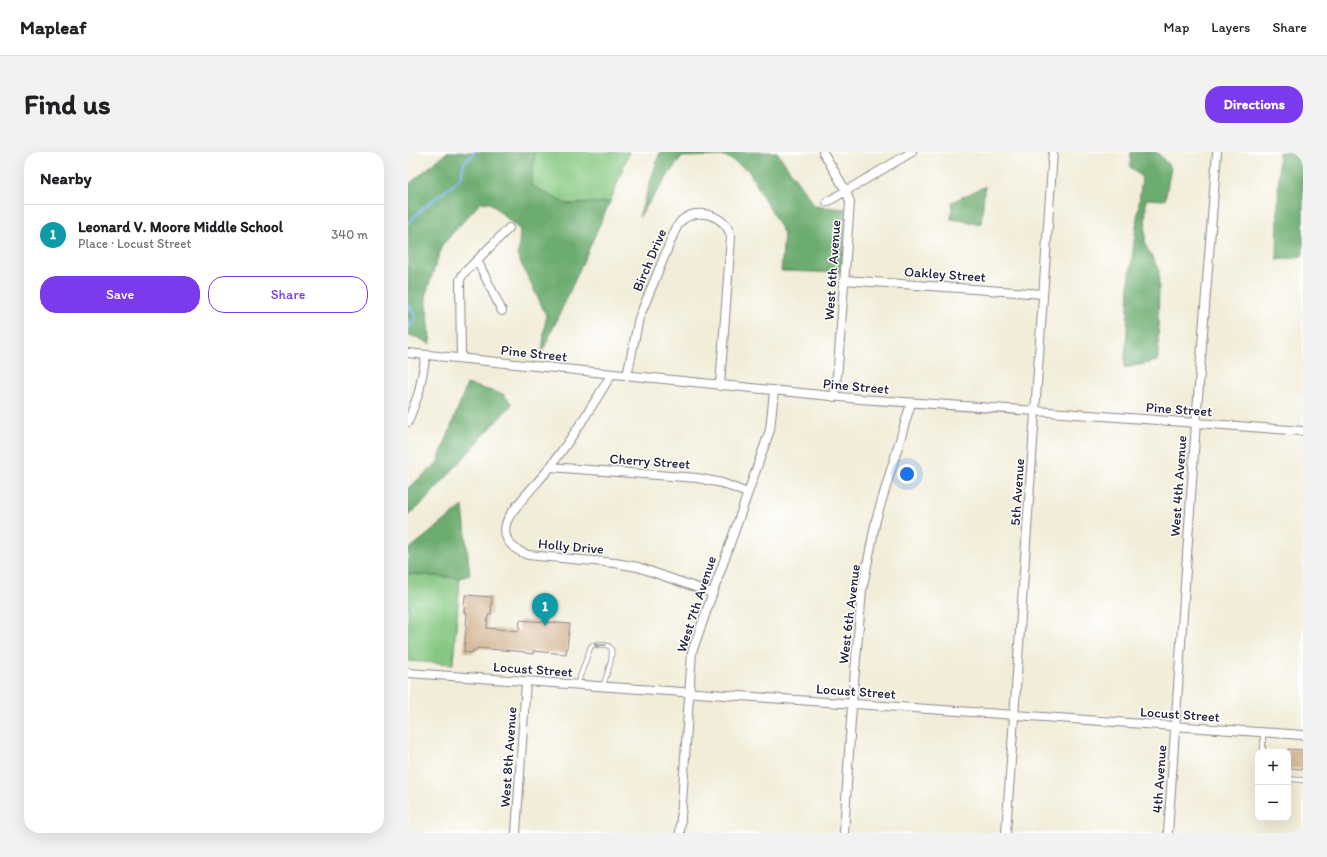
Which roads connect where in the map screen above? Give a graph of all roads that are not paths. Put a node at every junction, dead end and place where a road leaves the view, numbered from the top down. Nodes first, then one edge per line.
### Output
1 (823, 152) edge
2 (912, 152) edge
3 (1053, 152) edge
4 (1217, 152) edge
5 (846, 191) junction
6 (827, 202) dead end
7 (509, 228) dead end
8 (477, 260) junction
9 (844, 280) junction
10 (1043, 294) junction
11 (502, 311) dead end
12 (408, 353) edge
13 (426, 355) junction
14 (462, 358) junction
15 (611, 374) junction
16 (627, 376) junction
17 (720, 386) junction
18 (774, 391) junction
19 (834, 397) junction
20 (911, 403) junction
21 (1036, 411) junction
22 (408, 422) edge
23 (1196, 423) junction
24 (1303, 431) edge
25 (550, 467) junction
26 (747, 493) junction
27 (712, 593) junction
28 (408, 673) edge
29 (526, 682) junction
30 (577, 684) junction
31 (603, 687) junction
32 (690, 693) junction
33 (852, 704) junction
34 (1014, 716) junction
35 (1176, 727) junction
36 (1263, 733) junction
37 (1303, 735) edge
38 (1263, 749) edge
39 (1291, 780) edge
40 (1303, 780) edge
41 (516, 833) edge
42 (680, 833) edge
43 (844, 833) edge
44 (1006, 833) edge
45 (1168, 833) edge

1 - 5 street, West 6th Avenue
2 - 5 street
3 - 10 street, 5th Avenue
4 - 23 street, West 4th Avenue
5 - 6 street
5 - 9 street, West 6th Avenue
7 - 8 street
8 - 11 street
8 - 14 street
9 - 10 street, Oakley Street
9 - 19 street, West 6th Avenue
10 - 21 street, 5th Avenue
12 - 13 street, Pine Street
13 - 14 street, Pine Street
13 - 22 street
14 - 15 street, Pine Street
15 - 16 street, Pine Street
15 - 25 street, Holly Drive
16 - 17 street, Pine Street
16 - 17 street, Birch Drive
17 - 18 street, Pine Street
18 - 19 street, Pine Street
18 - 26 street, West 7th Avenue
19 - 20 street, Pine Street
20 - 21 street, Pine Street
20 - 33 street, West 6th Avenue
21 - 23 street, Pine Street
21 - 34 street, 5th Avenue
23 - 24 street, Pine Street
23 - 35 street, West 4th Avenue
25 - 26 street, Cherry Street
25 - 27 street, Holly Drive
26 - 27 street, West 7th Avenue
27 - 32 street, West 7th Avenue
28 - 29 street, Locust Street
29 - 30 street, Locust Street
29 - 41 street, West 8th Avenue
30 - 31 street, Locust Street
31 -> 30 lane
31 - 32 street, Locust Street
32 - 33 street, Locust Street
32 - 42 street, West 7th Avenue
33 - 34 street, Locust Street
33 - 43 street, West 6th Avenue
34 - 35 street, Locust Street
34 - 44 street, 5th Avenue
35 - 36 street, Locust Street
35 - 45 street, 4th Avenue
36 - 37 street, Locust Street
36 - 38 lane
39 - 40 lane

